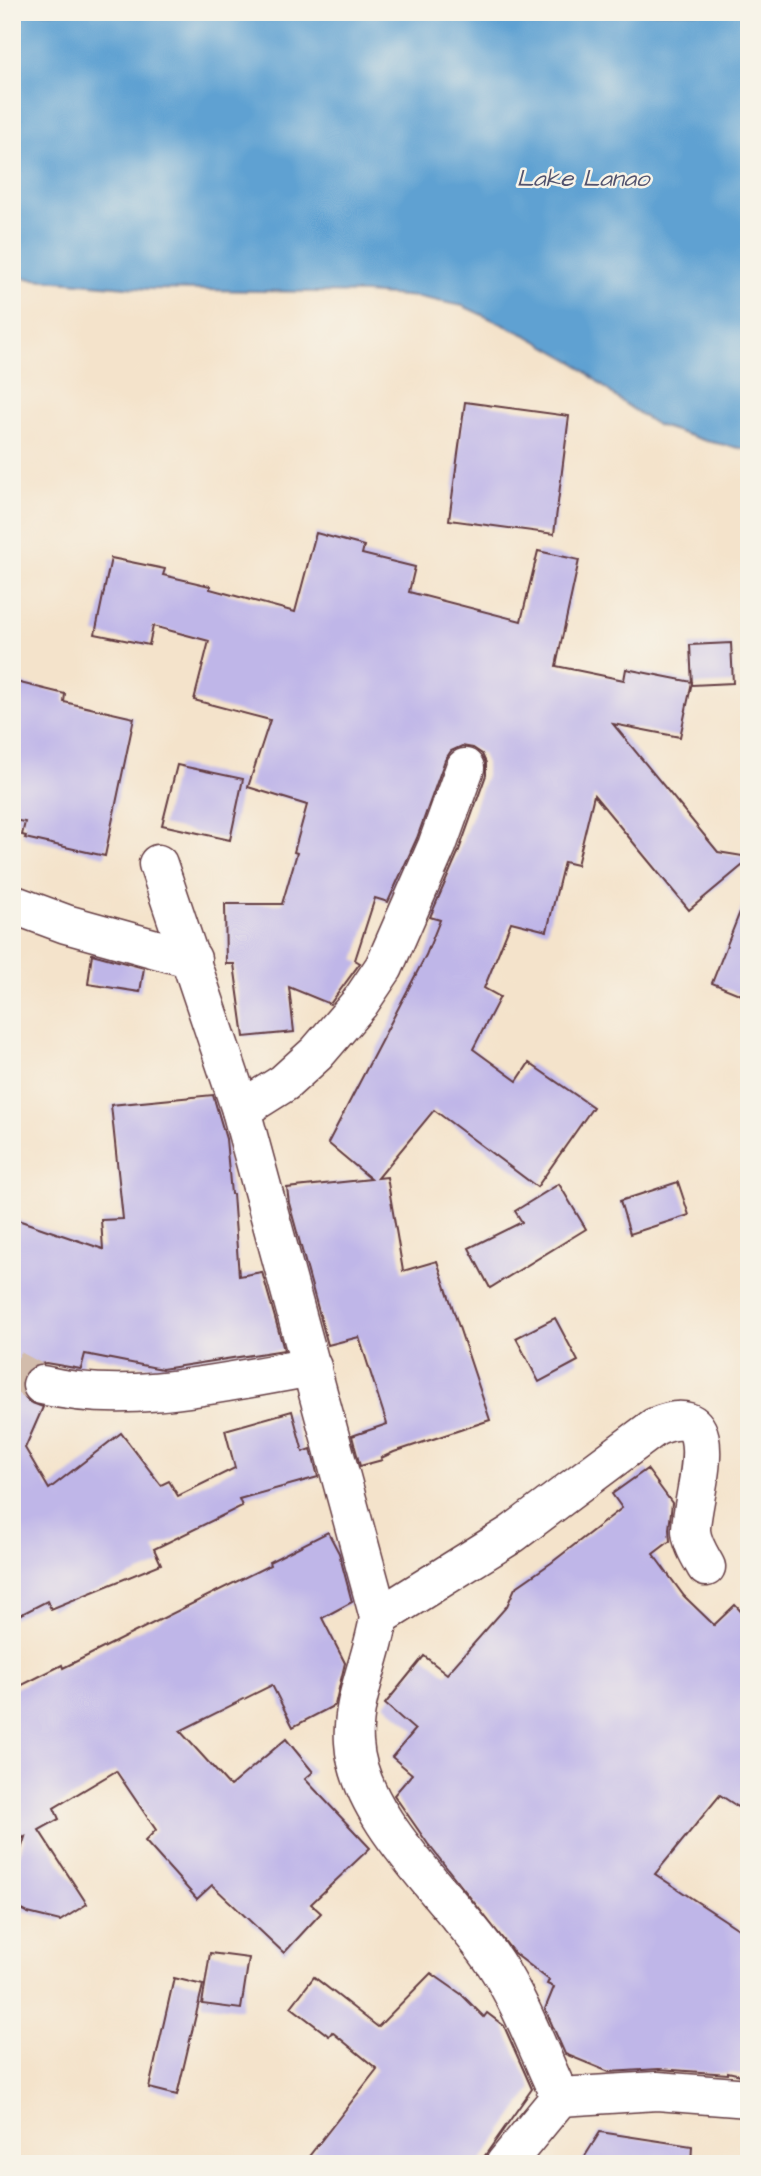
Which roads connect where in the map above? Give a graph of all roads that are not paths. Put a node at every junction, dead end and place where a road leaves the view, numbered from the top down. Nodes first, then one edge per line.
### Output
1 (465, 768) dead end
2 (158, 864) dead end
3 (12, 904) edge
4 (192, 959) junction
5 (242, 1110) junction
6 (312, 1367) junction
7 (42, 1385) tunnel mouth
8 (706, 1567) dead end
9 (379, 1617) junction
10 (560, 2097) junction
11 (749, 2098) edge
12 (505, 2164) edge

1 - 5 street
2 - 4 street
3 - 4 street
4 - 5 street
5 - 6 street
6 - 7 street
6 - 9 street
8 - 9 street
9 - 10 street
10 - 11 street
10 - 12 street

